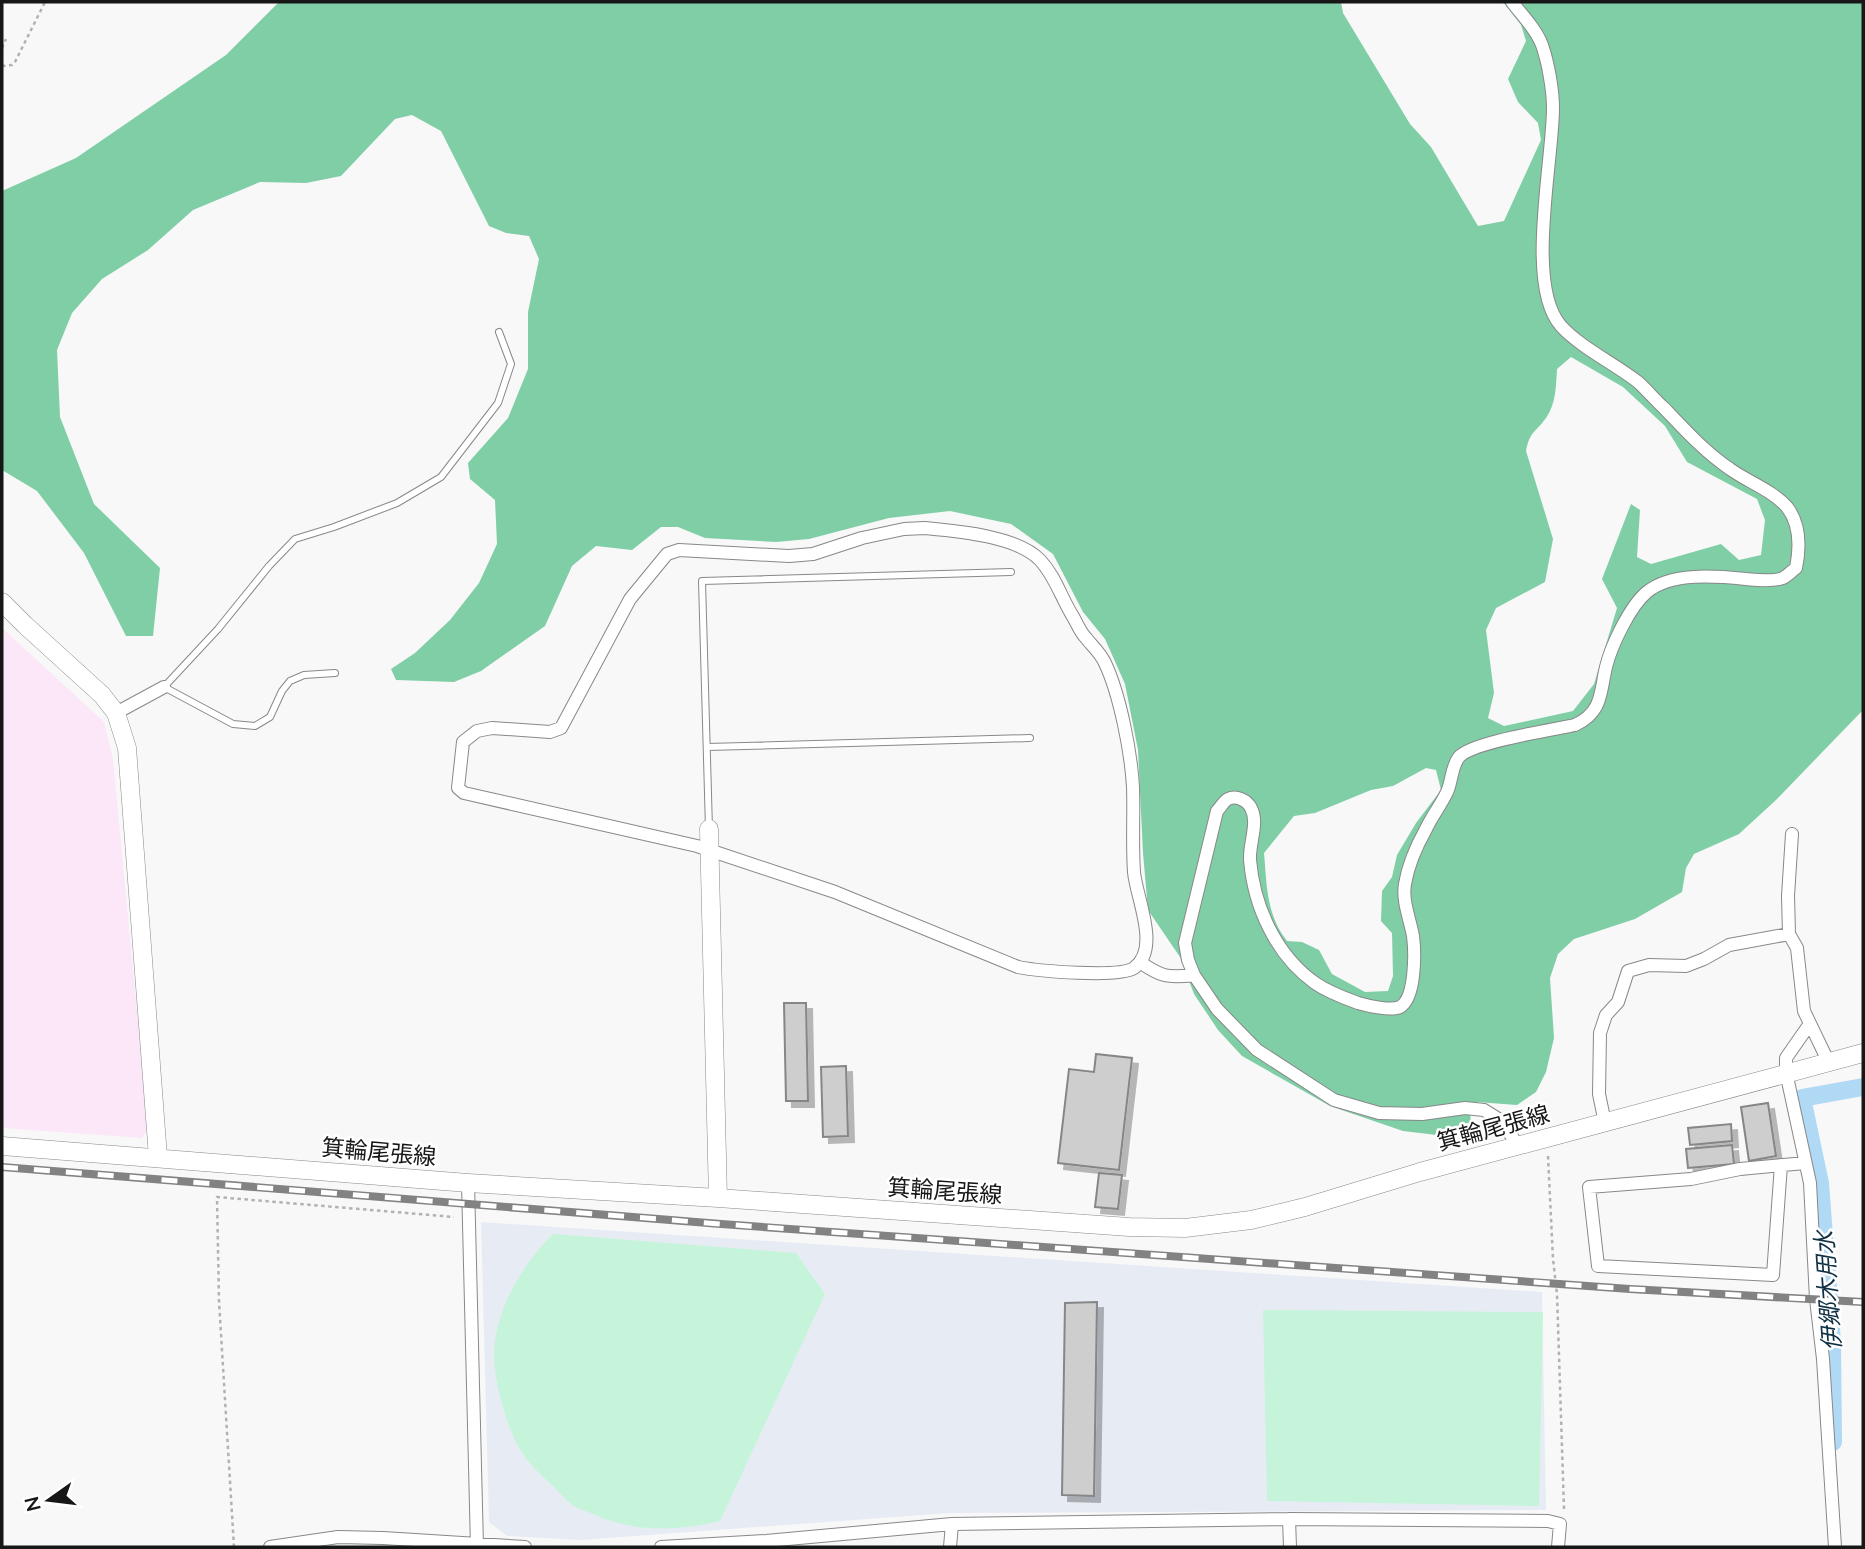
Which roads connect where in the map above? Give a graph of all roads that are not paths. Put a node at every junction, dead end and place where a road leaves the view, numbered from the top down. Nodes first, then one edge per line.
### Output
1 (1512, 2) edge
2 (499, 332) dead end
3 (1012, 572) dead end
4 (2, 602) edge
5 (335, 673) dead end
6 (164, 687) junction
7 (116, 713) junction
8 (1030, 738) dead end
9 (707, 747) junction
10 (709, 829) joint
11 (1793, 834) dead end
12 (710, 851) junction
13 (1789, 934) junction
14 (1139, 962) junction
15 (1194, 975) junction
16 (1809, 1025) junction
17 (1863, 1052) edge
18 (1828, 1062) junction
19 (1786, 1072) junction
20 (1605, 1122) junction
21 (2, 1146) edge
22 (1516, 1147) junction
23 (158, 1157) junction
24 (1805, 1163) junction
25 (1781, 1165) junction
26 (468, 1183) junction
27 (718, 1198) junction
28 (1289, 1519) junction
29 (952, 1524) junction
30 (766, 1544) edge
31 (477, 1545) edge
32 (270, 1547) edge
33 (525, 1547) edge
34 (661, 1547) edge
35 (950, 1547) edge
36 (1290, 1547) edge
37 (1559, 1547) edge
38 (1835, 1547) edge

1 - 15 street
2 - 6 lane
3 - 9 lane
4 - 7 main road
5 - 6 lane
6 - 7 street
7 - 23 main road
8 - 9 lane
9 - 10 lane
10 - 12 main road
11 - 13 street
12 - 14 street
12 - 14 street
12 - 27 main road
13 - 16 street
13 - 20 street
14 - 15 street
15 - 22 street
16 - 18 street
16 - 19 street
17 - 18 main road, 箕輪尾張線
18 - 19 main road, 箕輪尾張線
19 - 20 main road, 箕輪尾張線
19 - 24 street
20 - 22 main road, 箕輪尾張線
21 - 23 main road, 箕輪尾張線
22 - 27 main road, 箕輪尾張線
23 - 26 main road, 箕輪尾張線
24 - 25 street
24 - 38 street
25 - 25 street
26 - 27 main road, 箕輪尾張線
26 - 31 street
28 - 29 street
28 - 36 street
28 - 37 street
29 - 30 street
29 - 35 street
30 - 34 street
31 - 32 street
31 - 33 street

